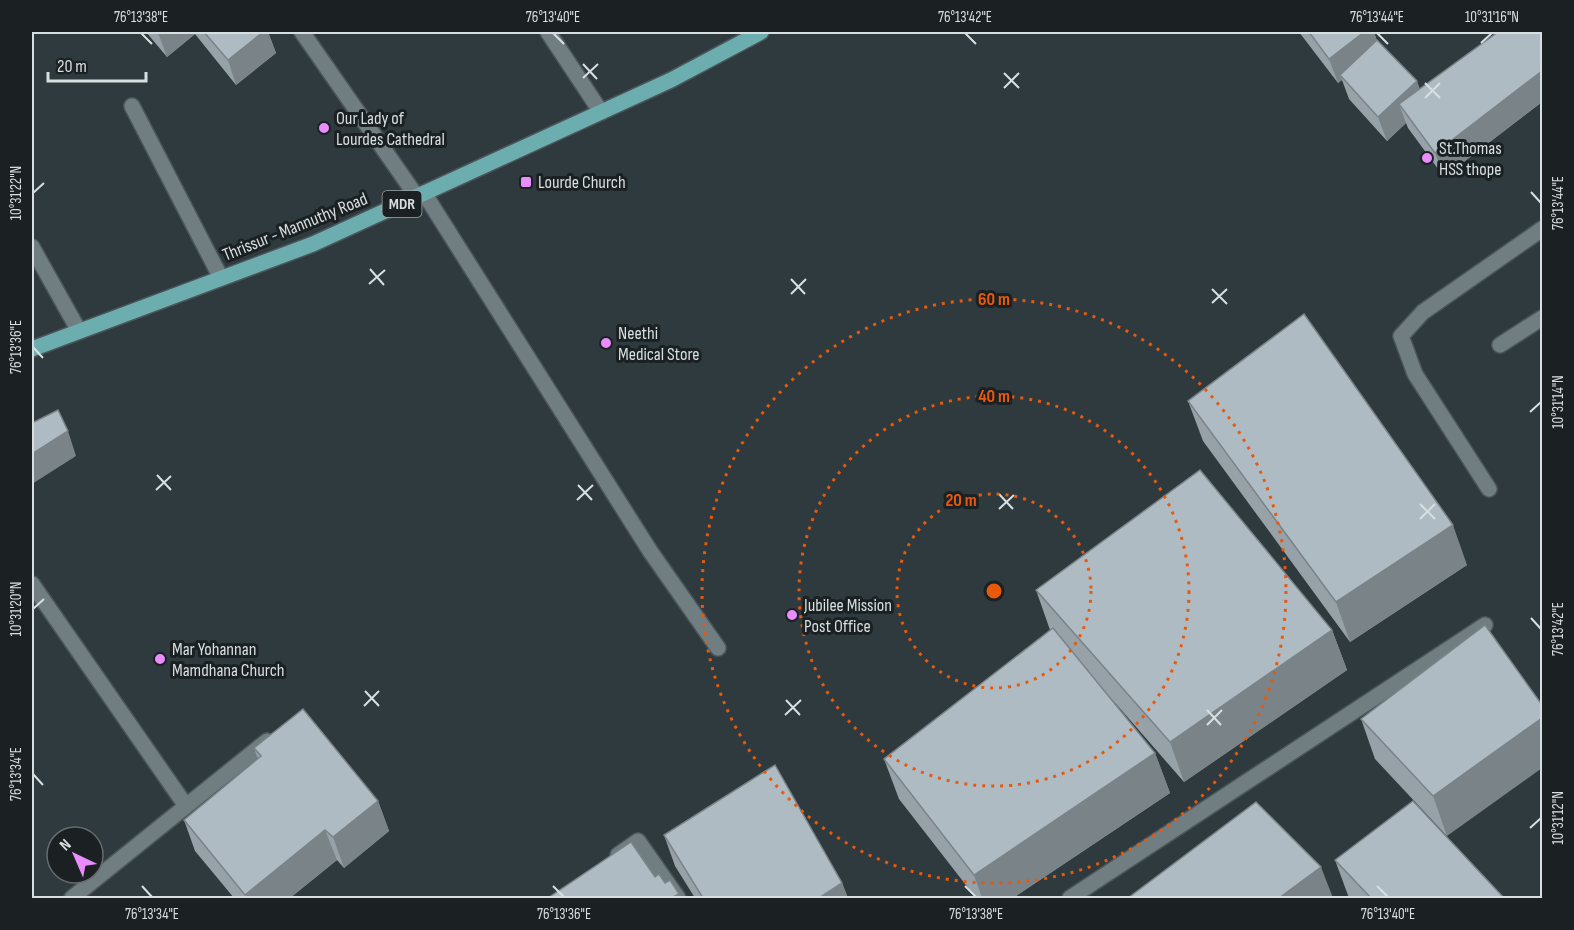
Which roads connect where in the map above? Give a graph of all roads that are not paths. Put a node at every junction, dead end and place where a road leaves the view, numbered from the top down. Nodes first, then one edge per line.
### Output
1 (302, 32) edge
2 (548, 32) edge
3 (761, 32) edge
4 (132, 106) dead end
5 (601, 112) junction
6 (421, 195) junction
7 (1542, 230) edge
8 (32, 246) edge
9 (221, 278) junction
10 (1542, 318) edge
11 (79, 331) junction
12 (1500, 345) dead end
13 (32, 349) edge
14 (1490, 489) dead end
15 (32, 584) edge
16 (1485, 625) edge
17 (717, 648) dead end
18 (267, 741) edge
19 (186, 806) junction
20 (602, 866) edge
21 (72, 898) edge
22 (678, 898) edge
23 (1070, 898) edge

1 - 6 street
2 - 5 street
3 - 5 main road, Thrissur - Mannuthy Road / MDR
4 - 9 street
5 - 6 main road, Thrissur - Mannuthy Road / MDR
6 - 9 main road, Thrissur - Mannuthy Road / MDR
6 - 17 street
7 - 14 street
8 - 11 street
9 - 11 main road, Thrissur - Mannuthy Road / MDR
10 - 12 street
11 - 13 main road, Thrissur - Mannuthy Road / MDR
15 - 19 street
16 - 23 street
18 - 19 street
19 - 21 street
20 - 22 street

